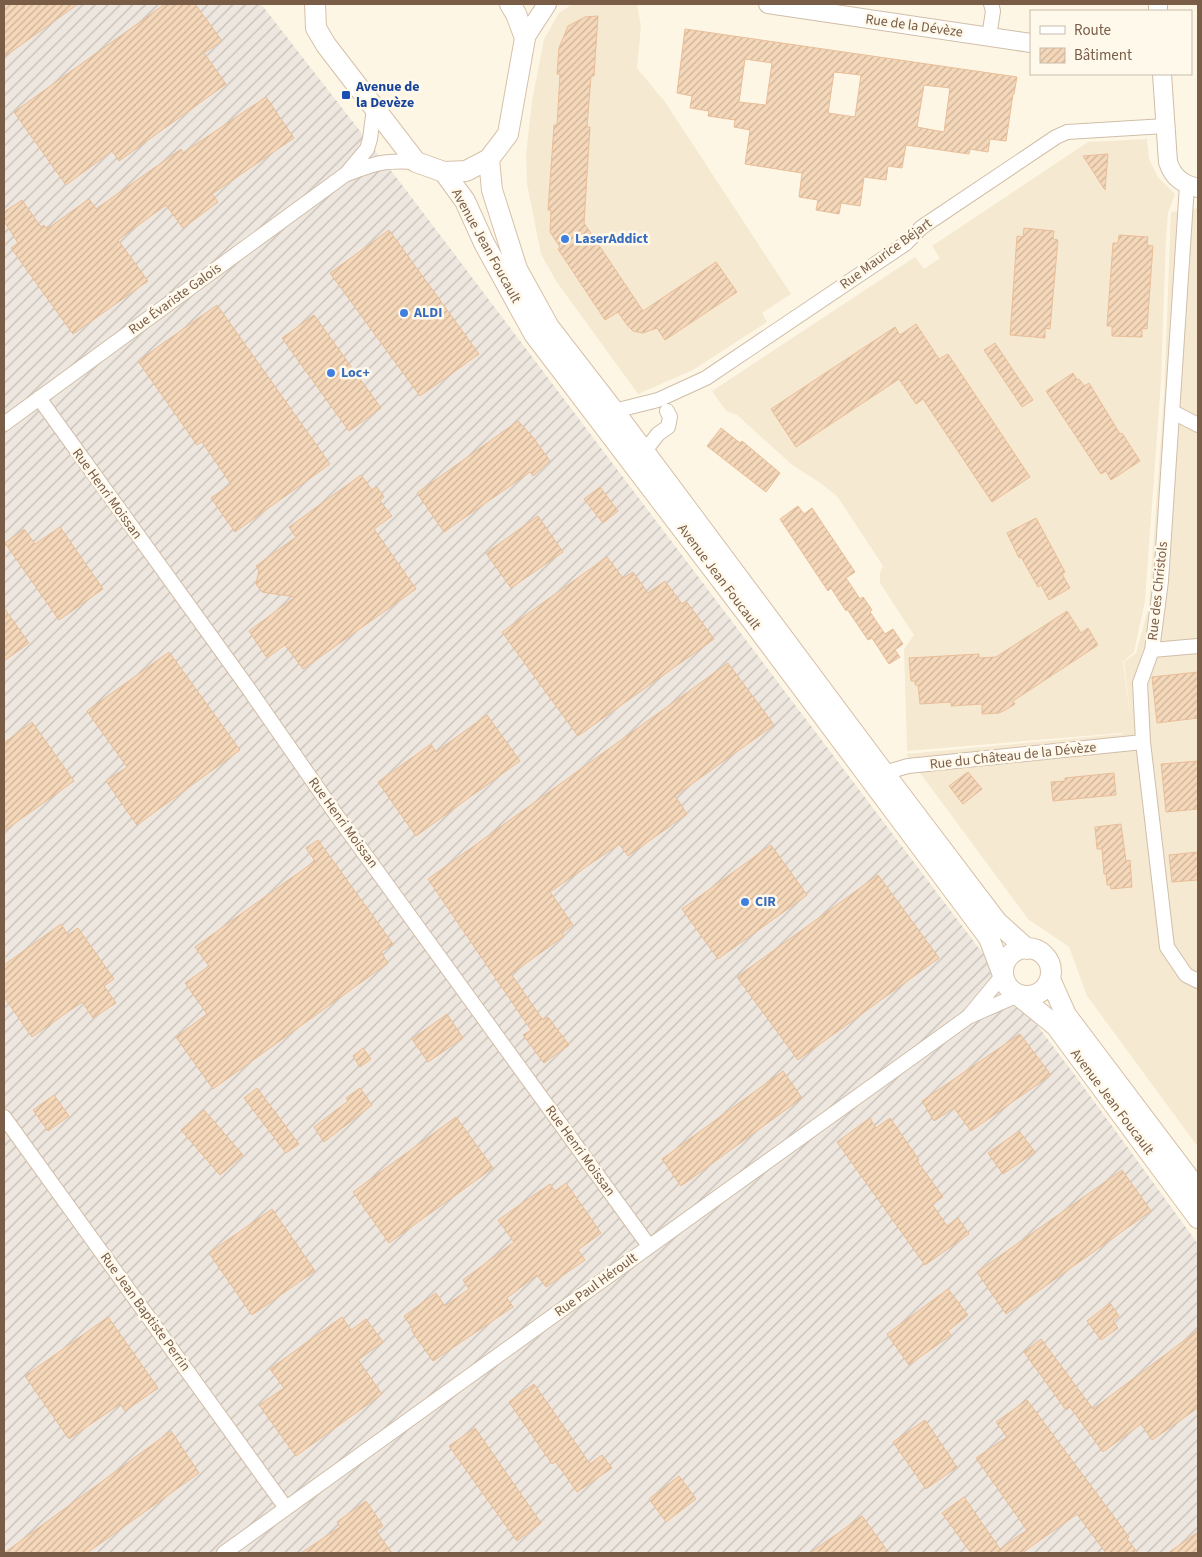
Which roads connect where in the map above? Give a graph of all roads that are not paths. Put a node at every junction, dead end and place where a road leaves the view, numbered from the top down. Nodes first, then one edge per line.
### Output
1 (300, 4) edge
2 (315, 4) edge
3 (510, 4) edge
4 (547, 4) edge
5 (768, 4) edge
6 (991, 4) edge
7 (316, 28) junction
8 (989, 37) junction
9 (525, 38) junction
10 (1030, 43) edge
11 (1162, 75) edge
12 (374, 108) junction
13 (1165, 126) junction
14 (490, 159) junction
15 (416, 162) junction
16 (444, 172) junction
17 (346, 174) junction
18 (1192, 187) edge
19 (39, 398) junction
20 (614, 411) junction
21 (667, 411) dead end
22 (1173, 412) junction
23 (4, 424) edge
24 (1198, 425) edge
25 (644, 452) junction
26 (1198, 646) edge
27 (1152, 650) junction
28 (1144, 742) junction
29 (884, 773) junction
30 (1027, 949) junction
31 (1003, 975) junction
32 (1050, 979) junction
33 (1198, 981) edge
34 (1018, 994) junction
35 (968, 1017) junction
36 (4, 1117) edge
37 (1198, 1190) edge
38 (1198, 1218) edge
39 (649, 1246) junction
40 (286, 1508) junction
41 (224, 1553) edge

1 - 7 main road
2 - 7 main road
3 - 9 main road
4 - 9 street
5 - 8 street, Rue de la Dévèze
6 - 8 street
7 - 12 main road
8 - 10 street, Rue de la Dévèze
9 - 14 main road
11 - 13 street
12 - 15 main road
12 - 17 street, Rue Évariste Galois
13 - 18 street
13 - 20 street, Rue Maurice Béjart
14 - 16 main road
14 - 20 main road, Avenue Jean Foucault
15 - 16 main road
15 - 17 street, Rue Évariste Galois
16 - 31 main road, Avenue Jean Foucault
17 - 19 street, Rue Évariste Galois
18 - 22 street, Rue des Christols
19 - 23 street, Rue Évariste Galois
19 - 39 street, Rue Henri Moissan
20 - 25 main road, Avenue Jean Foucault
21 - 25 street
22 - 24 street
22 - 27 street, Rue des Christols
25 - 29 main road, Avenue Jean Foucault
26 - 27 street
27 - 28 street, Rue des Christols
28 - 29 street, Rue du Château de la Dévèze
28 - 33 street, Rue des Christols
29 - 30 main road, Avenue Jean Foucault
30 - 31 main road
30 - 32 main road
31 - 34 main road
31 - 35 street, Rue Paul Héroult
32 - 34 main road
32 - 37 main road, Avenue Jean Foucault
34 - 35 street, Rue Paul Héroult
34 - 38 main road, Avenue Jean Foucault
35 - 39 street, Rue Paul Héroult
36 - 40 street, Rue Jean Baptiste Perrin
39 - 40 street, Rue Paul Héroult
40 - 41 street, Rue Paul Héroult

